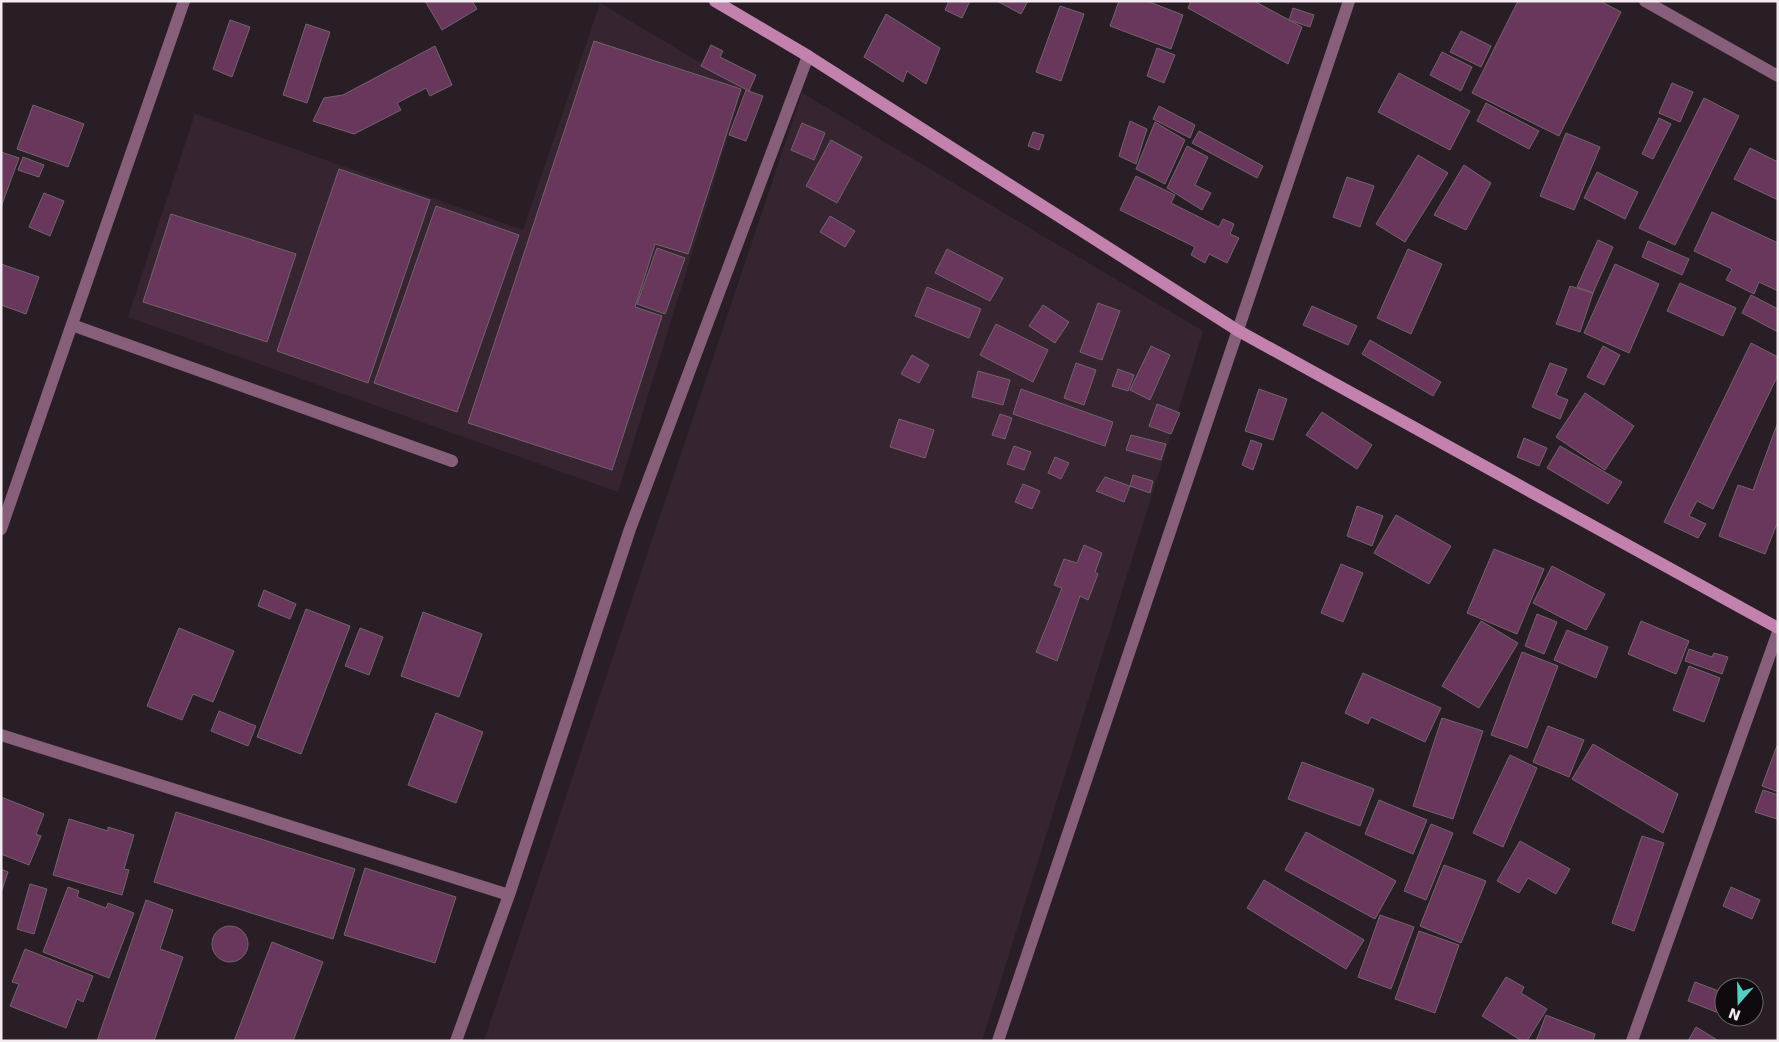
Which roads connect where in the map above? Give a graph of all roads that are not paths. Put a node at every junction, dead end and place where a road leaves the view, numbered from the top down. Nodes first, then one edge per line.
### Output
1 (184, 1) edge
2 (715, 1) edge
3 (1349, 1) edge
4 (1645, 1) edge
5 (808, 56) junction
6 (1778, 76) edge
7 (72, 325) junction
8 (1237, 330) junction
9 (452, 461) dead end
10 (1, 529) edge
11 (1778, 630) edge
12 (1, 735) edge
13 (509, 895) junction
14 (456, 1041) edge
15 (998, 1041) edge
16 (1632, 1041) edge

1 - 7 street
2 - 5 street
3 - 8 street
4 - 6 street
5 - 8 street
5 - 13 street
7 - 9 street
7 - 10 street
8 - 11 street
8 - 15 street
11 - 16 street
12 - 13 street
13 - 14 street

